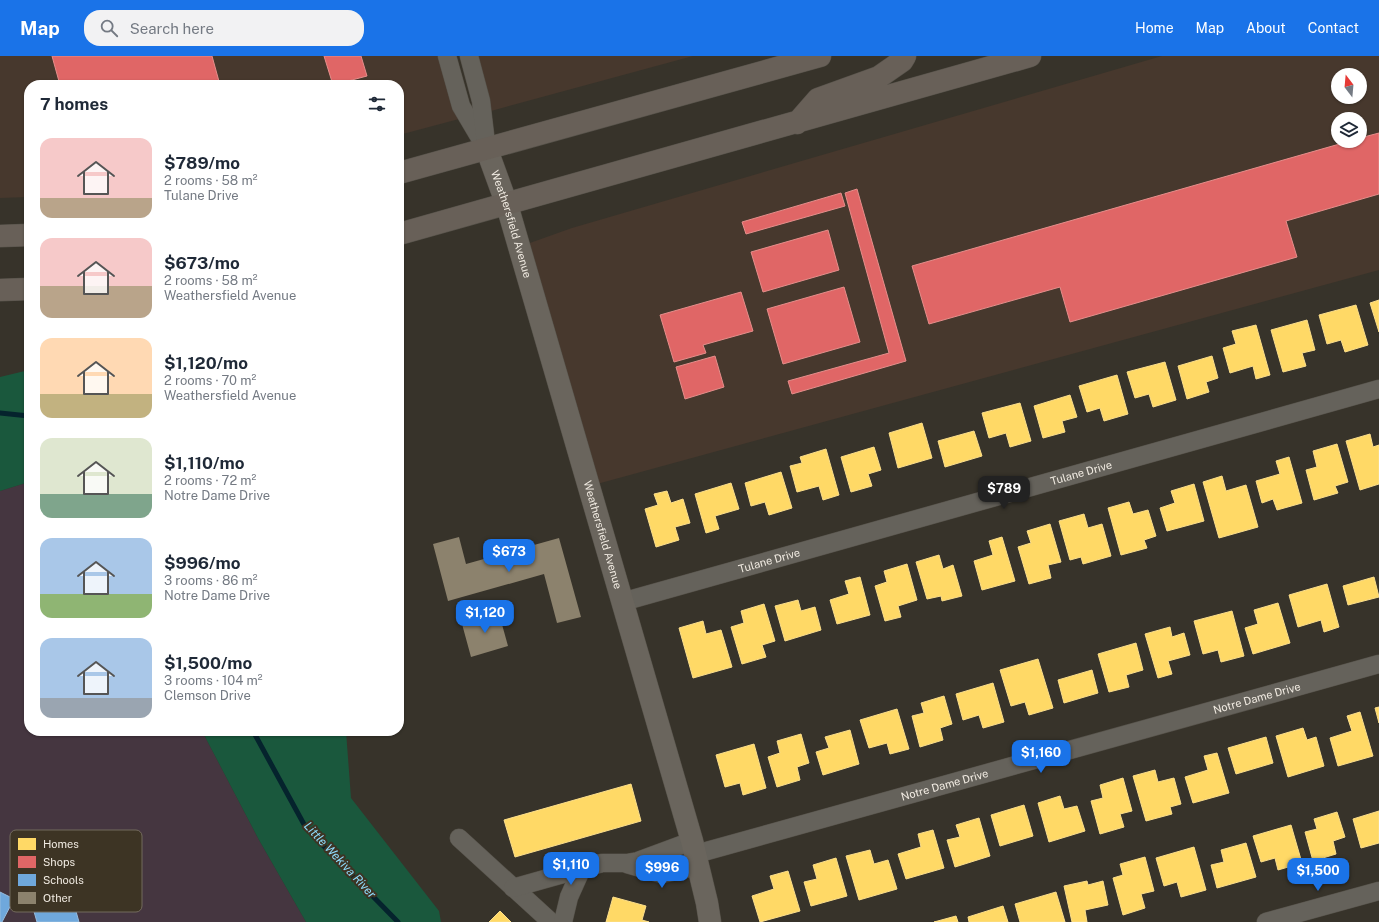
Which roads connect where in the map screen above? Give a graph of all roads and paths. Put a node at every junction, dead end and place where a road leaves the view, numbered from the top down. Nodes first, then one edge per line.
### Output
1 (447, 56) edge
2 (469, 56) edge
3 (820, 56) edge
4 (905, 56) edge
5 (1030, 56) edge
6 (797, 123) junction
7 (486, 150) junction
8 (404, 172) edge
9 (507, 205) junction
10 (404, 233) edge
11 (24, 235) edge
12 (0, 236) edge
13 (24, 289) edge
14 (0, 290) edge
15 (1379, 389) edge
16 (622, 602) junction
17 (1379, 664) edge
18 (459, 838) dead end
19 (695, 854) junction
20 (627, 863) junction
21 (582, 868) junction
22 (513, 888) junction
23 (1379, 891) edge
24 (1299, 918) edge
25 (551, 922) edge
26 (563, 922) edge
27 (710, 922) edge
28 (1266, 922) edge

1 - 7 street, Weathersfield Avenue
2 - 7 street, Weathersfield Avenue
3 - 7 main road
4 - 6 main road
5 - 6 main road
6 - 9 main road
7 - 8 main road
7 - 9 street, Weathersfield Avenue
9 - 10 main road
9 - 16 street, Weathersfield Avenue
11 - 12 main road
13 - 14 main road
15 - 16 street, Tulane Drive
16 - 19 street, Weathersfield Avenue
17 - 19 street, Notre Dame Drive
18 - 22 street
19 - 20 street, Notre Dame Drive
19 - 20 street, Notre Dame Drive
19 - 27 street, Weathersfield Avenue
20 - 21 street, Notre Dame Drive
21 - 22 street, Notre Dame Drive
21 - 26 street
22 - 25 street
23 - 24 street
24 - 28 street

